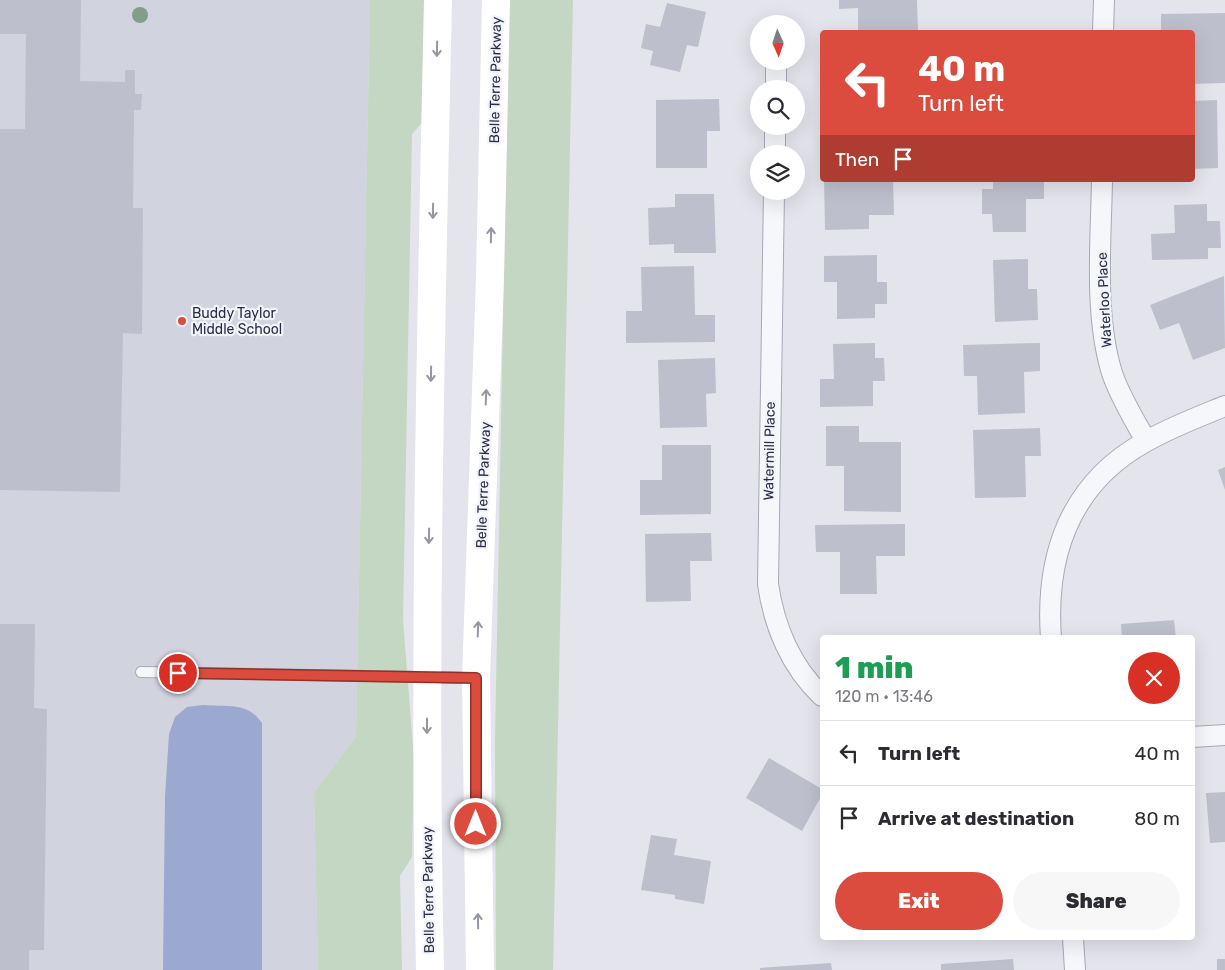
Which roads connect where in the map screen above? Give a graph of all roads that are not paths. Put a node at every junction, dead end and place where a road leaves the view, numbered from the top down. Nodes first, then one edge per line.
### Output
1 (438, 0) edge
2 (496, 0) edge
3 (1104, 0) edge
4 (1103, 30) edge
5 (1102, 182) edge
6 (774, 200) edge
7 (1225, 406) edge
8 (1146, 441) junction
9 (1051, 635) edge
10 (141, 672) dead end
11 (427, 677) junction
12 (476, 678) junction
13 (820, 694) edge
14 (1225, 735) edge
15 (1195, 737) edge
16 (1073, 940) edge
17 (430, 970) edge
18 (480, 970) edge
19 (1075, 970) edge

1 -> 11 main road, Belle Terre Parkway
12 -> 2 main road, Belle Terre Parkway
3 - 4 street
5 - 8 street, Waterloo Place
6 - 13 street, Watermill Place
7 - 8 street
8 - 9 street
10 - 11 lane
11 - 12 lane
11 -> 17 main road, Belle Terre Parkway
18 -> 12 main road, Belle Terre Parkway
14 - 15 street
16 - 19 street

